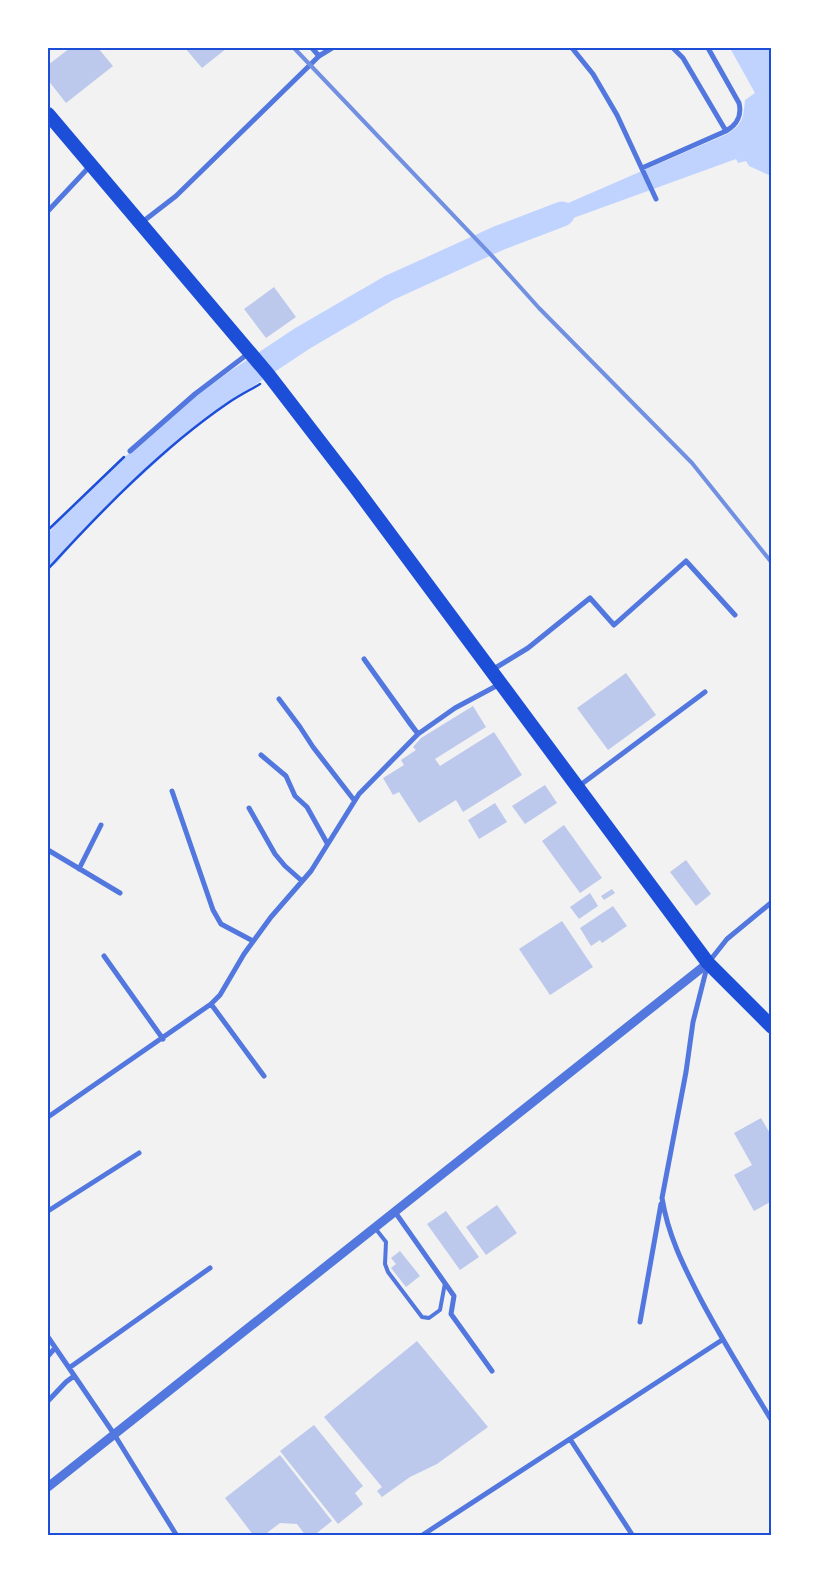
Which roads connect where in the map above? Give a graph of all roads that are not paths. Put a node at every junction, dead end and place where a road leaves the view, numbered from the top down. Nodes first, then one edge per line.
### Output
1 (312, 48) edge
2 (332, 48) edge
3 (572, 48) edge
4 (673, 48) edge
5 (708, 48) edge
6 (319, 56) junction
7 (48, 114) edge
8 (726, 131) junction
9 (91, 165) junction
10 (643, 169) junction
11 (656, 199) dead end
12 (48, 210) edge
13 (140, 223) junction
14 (252, 355) junction
15 (130, 451) road end
16 (735, 616) dead end
17 (492, 670) junction
18 (501, 683) junction
19 (705, 692) dead end
20 (279, 699) dead end
21 (418, 734) junction
22 (261, 755) dead end
23 (578, 786) junction
24 (172, 791) dead end
25 (354, 800) junction
26 (249, 808) dead end
27 (101, 825) dead end
28 (328, 843) junction
29 (48, 850) edge
30 (79, 869) junction
31 (302, 881) junction
32 (120, 893) dead end
33 (772, 902) edge
34 (253, 941) junction
35 (104, 956) dead end
36 (708, 963) junction
37 (212, 1004) junction
38 (772, 1027) edge
39 (163, 1039) junction
40 (264, 1076) dead end
41 (48, 1118) edge
42 (139, 1153) dead end
43 (662, 1198) junction
44 (48, 1211) edge
45 (395, 1212) junction
46 (375, 1227) junction
47 (210, 1268) dead end
48 (445, 1283) junction
49 (640, 1322) dead end
50 (48, 1337) edge
51 (722, 1340) junction
52 (55, 1348) junction
53 (48, 1356) edge
54 (69, 1368) junction
55 (492, 1371) dead end
56 (74, 1376) junction
57 (48, 1401) edge
58 (772, 1420) edge
59 (114, 1434) junction
60 (570, 1439) junction
61 (48, 1487) edge
62 (178, 1536) edge
63 (421, 1536) edge
64 (633, 1536) edge

1 - 6 street
2 - 6 street
3 - 10 street
4 - 8 street
5 - 8 street
6 - 13 street
7 - 9 highway
8 - 10 street
9 - 12 street
9 - 13 highway
10 - 11 street
13 - 14 highway
14 - 15 street
14 - 17 highway
16 - 17 street
17 - 18 highway
18 - 21 street
18 - 23 highway
19 - 23 street
20 - 25 street
21 - 21 street
21 - 25 street
22 - 28 street
23 - 36 highway
24 - 34 street
25 - 28 street
26 - 31 street
27 - 30 street
28 - 31 street
29 - 30 street
30 - 32 street
31 - 34 street
33 - 36 street
34 - 37 street
35 - 39 street
36 - 38 highway
36 - 43 street
36 - 45 street
37 - 39 street
37 - 40 street
39 - 41 street
42 - 44 street
43 - 49 street
43 - 51 street
45 - 46 street
45 - 48 street
46 - 48 lane
46 - 59 street
47 - 54 street
48 - 55 street
50 - 52 street
51 - 58 street
51 - 60 street
52 - 53 street
52 - 54 street
54 - 56 street
56 - 57 street
56 - 59 street
59 - 61 street
59 - 62 street
60 - 63 street
60 - 64 street

